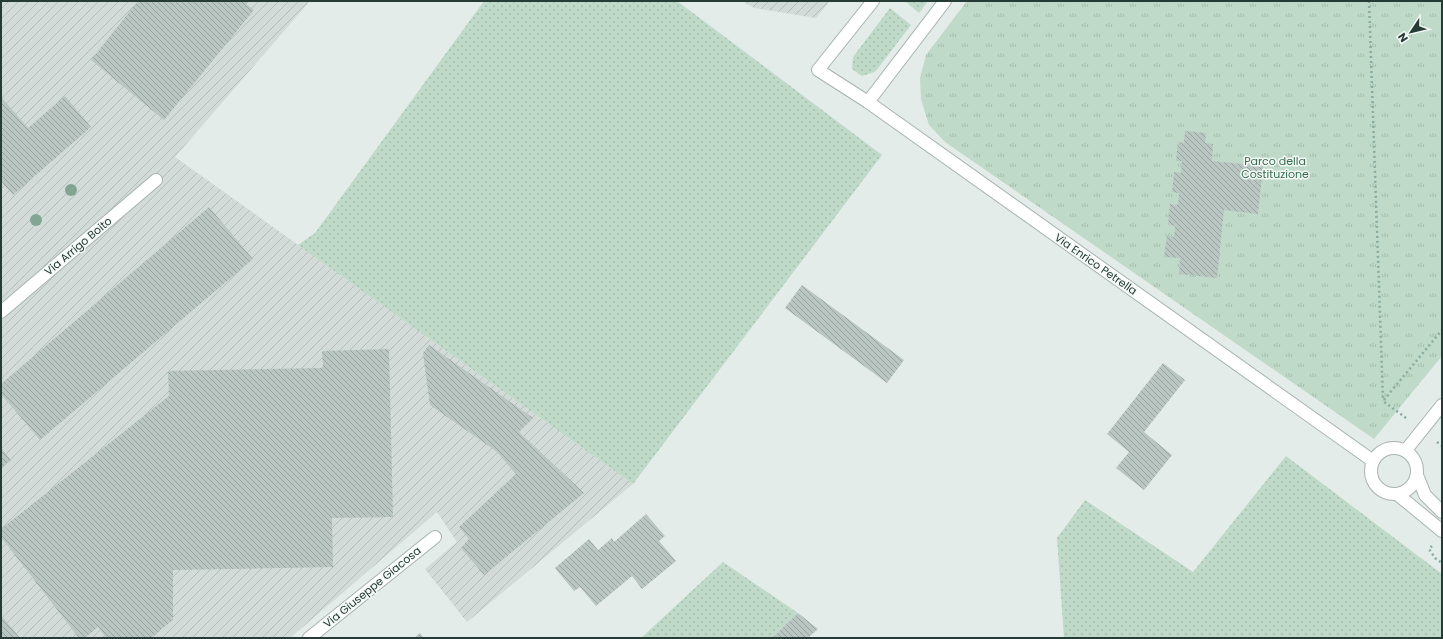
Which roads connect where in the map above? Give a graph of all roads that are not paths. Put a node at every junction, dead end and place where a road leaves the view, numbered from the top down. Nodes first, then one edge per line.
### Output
1 (873, 1) edge
2 (945, 1) edge
3 (868, 102) junction
4 (156, 180) dead end
5 (1, 312) edge
6 (1442, 405) edge
7 (1406, 450) junction
8 (1373, 461) junction
9 (1417, 476) junction
10 (1397, 494) junction
11 (1442, 512) edge
12 (1442, 531) edge
13 (435, 537) dead end
14 (309, 638) edge

1 - 3 street, Via Enrico Petrella
2 - 3 street
3 - 8 street, Via Enrico Petrella
4 - 5 street, Via Arrigo Boito
6 - 7 street
7 - 8 street
7 - 9 street
8 - 10 street
9 - 10 street
9 - 11 street
10 - 12 street
13 - 14 street, Via Giuseppe Giacosa

